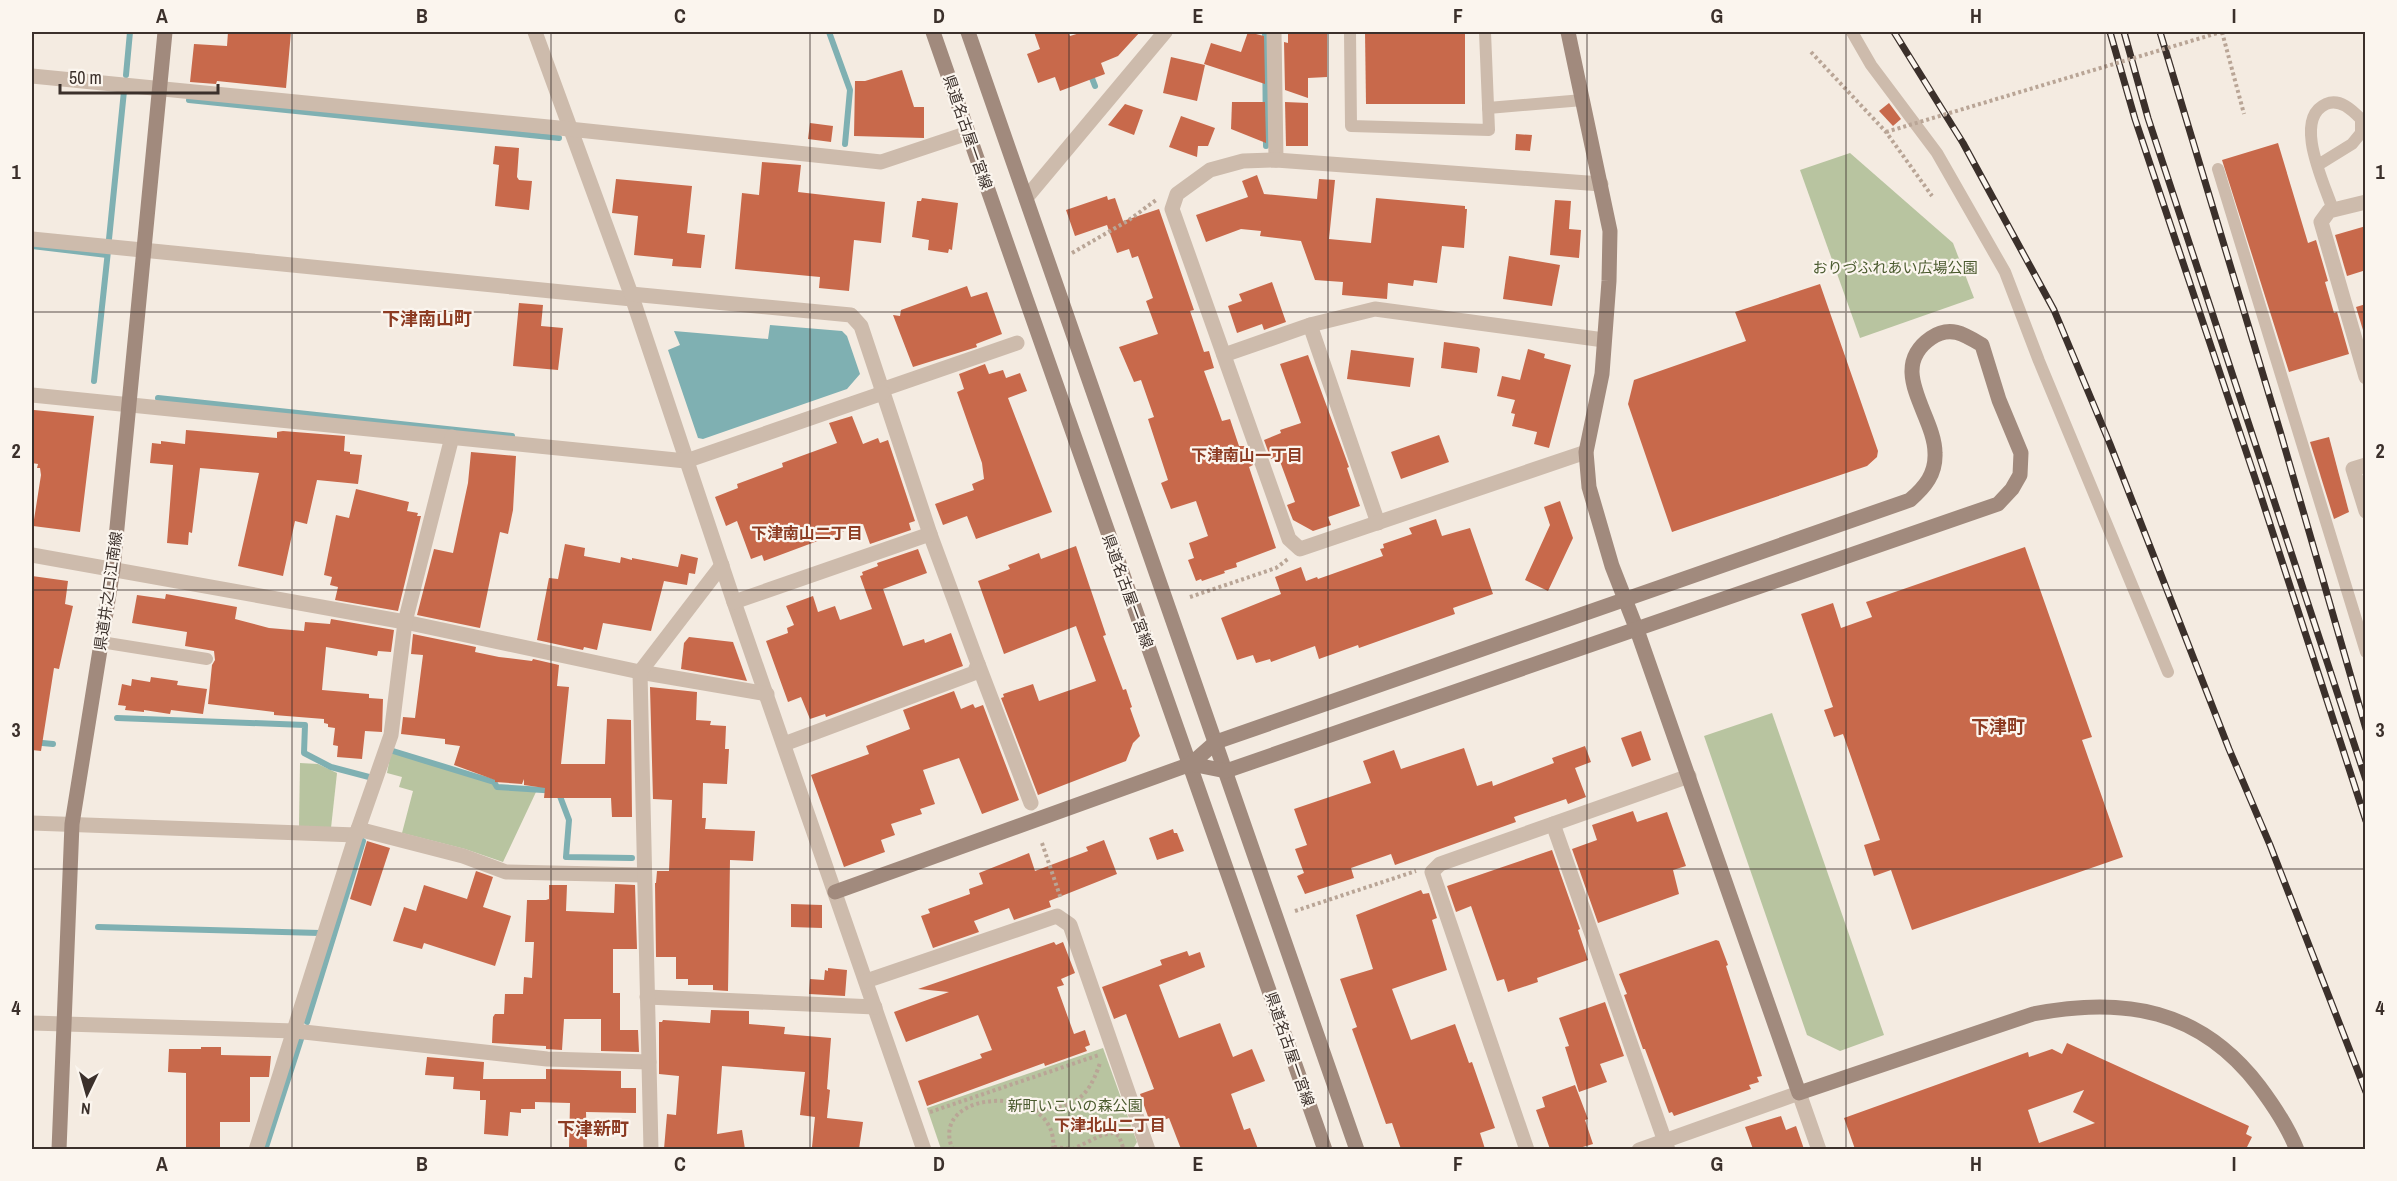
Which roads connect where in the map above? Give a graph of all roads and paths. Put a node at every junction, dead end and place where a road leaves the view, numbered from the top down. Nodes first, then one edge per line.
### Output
1 (165, 32) edge
2 (535, 32) edge
3 (933, 32) edge
4 (968, 32) edge
5 (1165, 32) edge
6 (1274, 32) edge
7 (1350, 32) edge
8 (1485, 32) edge
9 (1568, 32) edge
10 (1852, 32) edge
11 (2222, 32) edge
12 (1811, 52) dead end
13 (32, 76) edge
14 (160, 90) junction
15 (1583, 100) junction
16 (1488, 108) junction
17 (2244, 114) dead end
18 (570, 129) junction
19 (1886, 132) junction
20 (968, 133) junction
21 (1276, 160) junction
22 (2318, 165) junction
23 (2218, 169) dead end
24 (1601, 184) junction
25 (1177, 194) junction
26 (1932, 196) dead end
27 (1026, 198) junction
28 (2366, 202) edge
29 (2333, 210) junction
30 (32, 239) edge
31 (144, 250) junction
32 (1072, 253) dead end
33 (631, 296) junction
34 (1310, 325) junction
35 (1604, 340) junction
36 (1017, 343) dead end
37 (1224, 355) junction
38 (2366, 378) edge
39 (882, 391) junction
40 (32, 395) edge
41 (129, 404) junction
42 (452, 437) junction
43 (1586, 452) junction
44 (686, 461) junction
45 (2366, 465) edge
46 (2366, 511) edge
47 (1378, 523) junction
48 (930, 534) junction
49 (1300, 549) junction
50 (32, 555) edge
51 (722, 565) junction
52 (113, 569) junction
53 (1190, 597) dead end
54 (1626, 599) junction
55 (734, 602) junction
56 (405, 622) junction
57 (1637, 630) junction
58 (101, 642) junction
59 (2366, 652) edge
60 (207, 659) dead end
61 (978, 664) junction
62 (640, 672) junction
63 (2168, 672) dead end
64 (766, 694) junction
65 (1216, 742) junction
66 (784, 744) junction
67 (1191, 764) junction
68 (1226, 771) junction
69 (1689, 777) junction
70 (1030, 803) dead end
71 (32, 823) edge
72 (72, 824) junction
73 (1553, 824) junction
74 (357, 832) junction
75 (1042, 843) dead end
76 (1440, 864) junction
77 (644, 875) junction
78 (835, 892) junction
79 (1295, 912) dead end
80 (1070, 925) junction
81 (866, 981) junction
82 (647, 997) junction
83 (875, 1007) junction
84 (32, 1023) edge
85 (64, 1024) junction
86 (295, 1031) junction
87 (1108, 1052) junction
88 (649, 1062) junction
89 (1799, 1093) junction
90 (1033, 1111) junction
91 (913, 1117) junction
92 (1666, 1145) edge
93 (1053, 1148) edge
94 (59, 1149) edge
95 (256, 1149) edge
96 (651, 1149) edge
97 (924, 1149) edge
98 (953, 1149) edge
99 (1124, 1149) edge
100 (1148, 1149) edge
101 (1325, 1149) edge
102 (1357, 1149) edge
103 (1527, 1149) edge
104 (1639, 1149) edge
105 (1819, 1149) edge
106 (2297, 1149) edge

1 - 14 street, 県道井之口江南線
2 - 18 street
3 - 20 street, 県道名古屋一宮線
4 - 27 street, 県道名古屋一宮線
5 - 27 street
6 - 21 street
7 - 16 lane
8 - 16 lane
9 - 15 street
10 - 63 lane
11 - 17 path
11 - 19 path, bridge
12 - 19 path
13 - 14 street
14 - 18 street
14 - 31 street, 県道井之口江南線
15 - 16 lane
15 - 24 street
18 - 20 street
18 - 33 street
19 - 26 path
20 - 67 street, 県道名古屋一宮線
21 - 24 street
21 - 25 street
22 - 22 lane
22 - 29 lane
23 - 59 lane
24 - 35 street
25 - 32 path
25 - 37 street
27 - 65 street, 県道名古屋一宮線
28 - 29 street
29 - 38 street
30 - 31 street
31 - 33 street
31 - 41 street, 県道井之口江南線
33 - 39 street
33 - 44 street
34 - 35 street
34 - 37 street
34 - 47 street
35 - 43 street
36 - 39 street
37 - 49 street
39 - 44 street
39 - 48 street
40 - 41 street
41 - 42 street
41 - 52 street, 県道井之口江南線
42 - 44 street
42 - 56 street
43 - 47 street
43 - 54 street
44 - 51 street
45 - 46 street
47 - 49 street
48 - 55 street
48 - 61 street
49 - 53 path
50 - 52 street
51 - 55 street
51 - 62 street
52 - 56 street
52 - 58 street, 県道井之口江南線
54 - 57 street
54 - 57 street
54 - 65 street
55 - 64 street
56 - 62 street
56 - 74 street
57 - 68 street
57 - 69 street
58 - 60 lane
58 - 72 street, 県道井之口江南線
61 - 66 street
61 - 70 street
62 - 64 street
62 - 77 street
64 - 66 street
65 - 67 street
65 - 68 street, 県道名古屋一宮線
66 - 78 street
67 - 68 street
67 - 78 street
67 - 101 street, 県道名古屋一宮線
68 - 102 street, 県道名古屋一宮線
69 - 73 street
69 - 89 street
71 - 72 street
72 - 74 street
72 - 85 street, 県道井之口江南線
73 - 76 street
73 - 92 street
74 - 77 street
74 - 86 street
75 - 80 path
76 - 79 path
76 - 103 street
77 - 82 street
78 - 81 street
80 - 81 street
80 - 87 street
81 - 83 street
82 - 83 street
82 - 88 street
83 - 91 street
84 - 85 street
85 - 86 street
85 - 94 street, 県道井之口江南線
86 - 88 street
86 - 95 street
87 - 90 path
87 - 91 path
87 - 100 street
88 - 96 street
89 - 92 street
89 - 105 street
89 - 106 street
90 - 93 path
90 - 98 path
91 - 97 street
92 - 104 street
93 - 99 path

